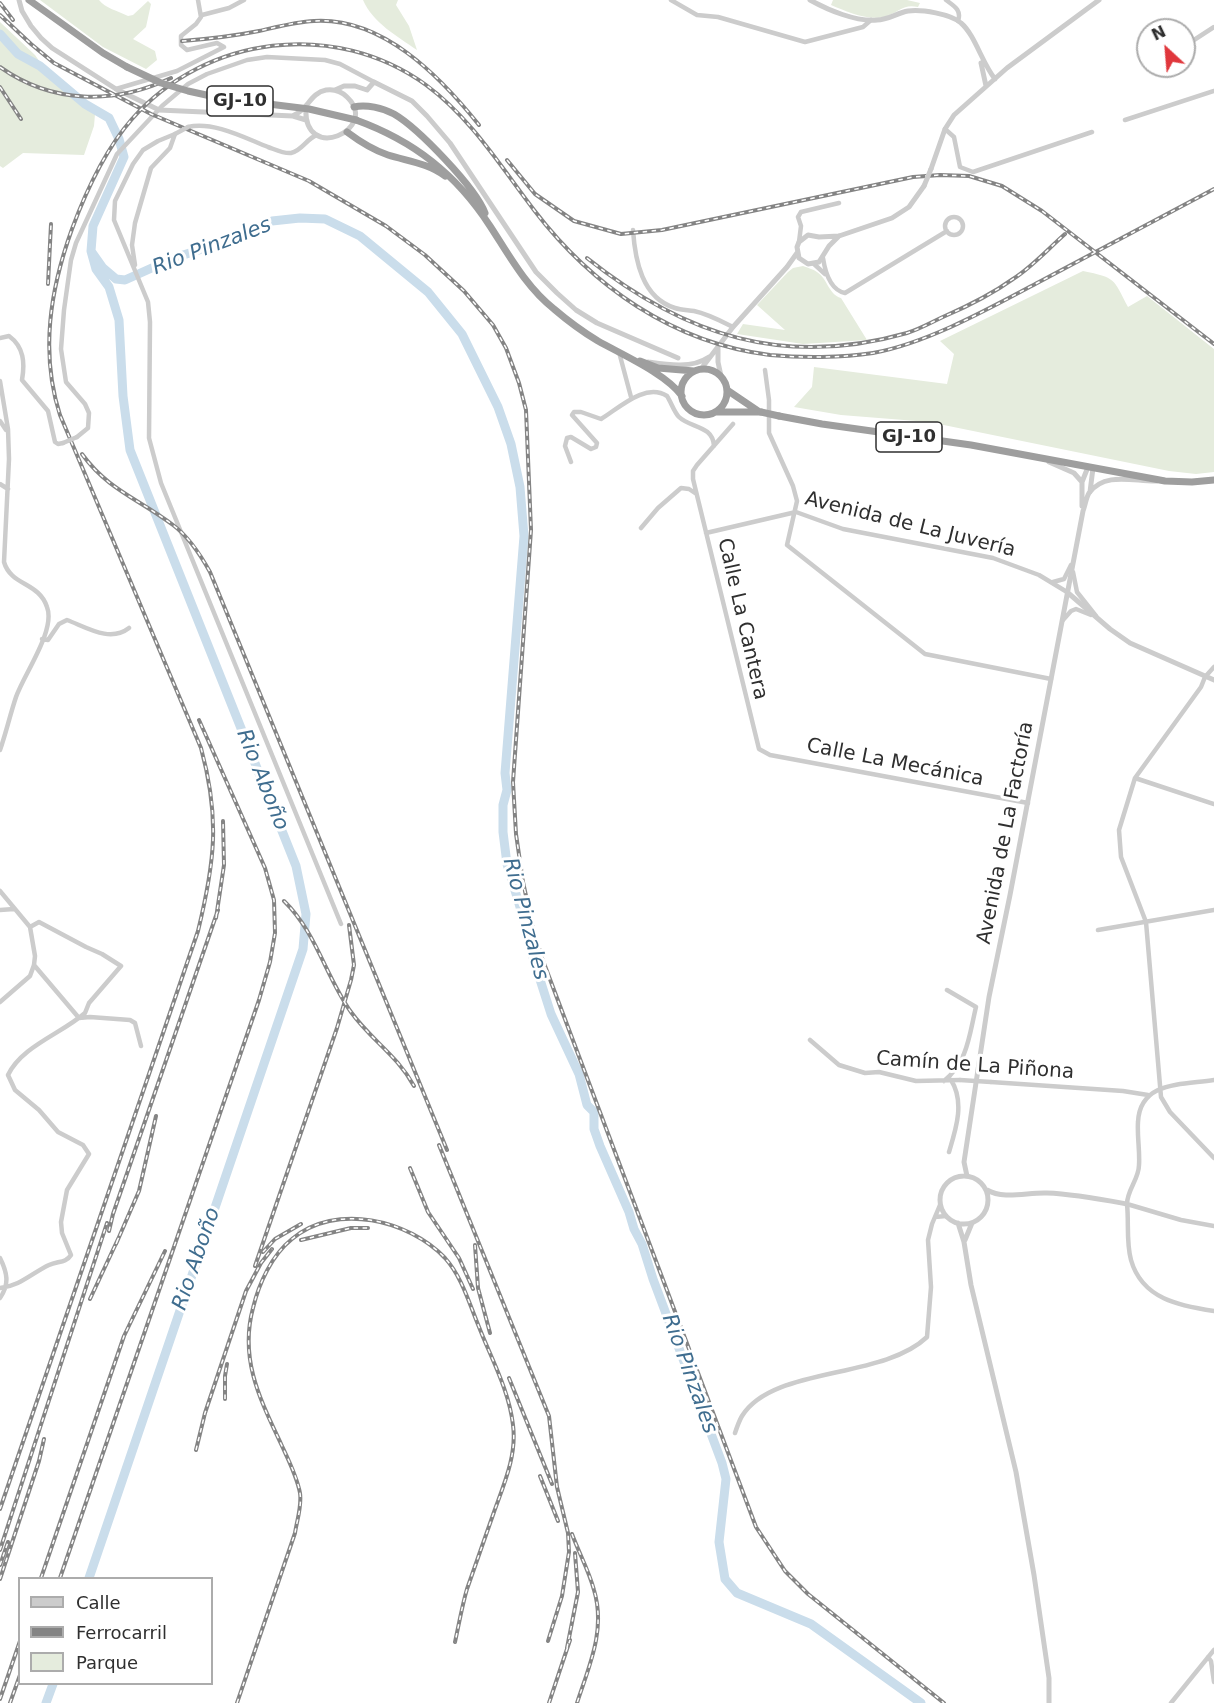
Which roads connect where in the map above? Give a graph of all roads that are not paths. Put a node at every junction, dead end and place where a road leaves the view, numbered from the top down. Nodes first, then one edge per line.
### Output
1 (19, 0) edge
2 (29, 0) edge
3 (198, 0) edge
4 (244, 0) edge
5 (671, 0) edge
6 (810, 0) edge
7 (946, 0) edge
8 (1099, 0) edge
9 (202, 15) junction
10 (872, 20) junction
11 (958, 21) junction
12 (1214, 27) edge
13 (1196, 39) edge
14 (981, 58) junction
15 (995, 79) junction
16 (374, 82) junction
17 (349, 86) junction
18 (986, 86) junction
19 (116, 89) junction
20 (335, 90) junction
21 (1214, 91) edge
22 (345, 95) junction
23 (306, 106) junction
24 (354, 107) junction
25 (159, 110) junction
26 (293, 116) junction
27 (306, 120) junction
28 (1125, 120) dead end
29 (945, 129) junction
30 (311, 130) junction
31 (347, 132) junction
32 (1092, 132) dead end
33 (176, 134) junction
34 (317, 135) junction
35 (309, 139) junction
36 (839, 203) dead end
37 (489, 224) junction
38 (801, 226) junction
39 (633, 230) dead end
40 (947, 231) dead end
41 (816, 236) junction
42 (839, 236) junction
43 (499, 240) junction
44 (799, 242) junction
45 (797, 253) junction
46 (824, 255) junction
47 (803, 263) junction
48 (814, 264) junction
49 (787, 267) junction
50 (136, 271) junction
51 (828, 276) junction
52 (733, 327) junction
53 (0, 338) edge
54 (717, 350) junction
55 (619, 352) junction
56 (678, 358) dead end
57 (640, 361) junction
58 (698, 370) junction
59 (765, 370) dead end
60 (721, 376) junction
61 (0, 381) edge
62 (728, 390) junction
63 (682, 396) junction
64 (631, 397) junction
65 (715, 412) junction
66 (760, 412) junction
67 (0, 422) edge
68 (733, 424) dead end
69 (8, 432) junction
70 (714, 446) junction
71 (1039, 458) junction
72 (571, 462) dead end
73 (1090, 467) junction
74 (1214, 480) edge
75 (1165, 481) junction
76 (1082, 482) junction
77 (0, 484) edge
78 (9, 489) junction
79 (1089, 493) junction
80 (697, 495) junction
81 (1083, 511) junction
82 (795, 512) junction
83 (641, 528) dead end
84 (706, 533) junction
85 (1072, 563) junction
86 (7, 572) junction
87 (0, 573) edge
88 (1050, 582) junction
89 (1067, 592) junction
90 (1099, 619) junction
91 (1061, 624) junction
92 (129, 628) dead end
93 (42, 639) junction
94 (1214, 668) edge
95 (1205, 677) junction
96 (1051, 679) junction
97 (1214, 680) edge
98 (759, 749) joint
99 (0, 750) edge
100 (1135, 778) junction
101 (1028, 803) junction
102 (1214, 804) edge
103 (0, 891) edge
104 (14, 909) junction
105 (0, 910) edge
106 (1214, 910) edge
107 (1146, 922) junction
108 (340, 924) dead end
109 (30, 927) junction
110 (1098, 930) dead end
111 (34, 964) junction
112 (947, 990) dead end
113 (0, 1002) edge
114 (79, 1018) junction
115 (810, 1040) dead end
116 (141, 1046) dead end
117 (0, 1073) edge
118 (8, 1075) junction
119 (944, 1080) junction
120 (951, 1080) junction
121 (1214, 1080) edge
122 (1161, 1088) junction
123 (1148, 1095) junction
124 (949, 1152) dead end
125 (1214, 1158) edge
126 (964, 1162) junction
127 (967, 1176) junction
128 (955, 1177) junction
129 (986, 1190) junction
130 (1000, 1195) junction
131 (988, 1202) junction
132 (1127, 1204) junction
133 (940, 1205) junction
134 (935, 1216) junction
135 (946, 1216) junction
136 (958, 1223) junction
137 (972, 1223) junction
138 (1214, 1226) edge
139 (964, 1242) junction
140 (0, 1258) edge
141 (6, 1287) junction
142 (0, 1288) edge
143 (0, 1298) edge
144 (1214, 1311) edge
145 (735, 1433) dead end
146 (1214, 1650) edge
147 (1208, 1657) junction
148 (1214, 1682) edge
149 (1049, 1703) edge
150 (1171, 1703) edge

1 - 19 street
2 - 37 highway, GJ-10, bridge
3 - 9 street
4 - 9 street
5 - 10 street
6 - 10 street
7 - 11 street
8 - 15 street
9 - 19 street
10 - 11 street
11 - 14 street
12 - 13 street
14 - 15 street
14 - 18 street
15 - 18 street
16 - 17 street
16 - 25 street
16 - 56 street
17 - 20 street
17 - 22 street
18 - 29 street
19 - 25 street
20 - 22 street
20 - 23 street
21 - 28 street
22 - 24 street
23 - 26 street
23 - 27 street
24 - 31 street
24 - 37 highway
25 - 26 street
25 - 53 street, bridge
26 - 27 street
27 - 30 street
29 - 32 street
29 - 42 street, bridge
30 - 34 street
30 - 35 street
31 - 34 street
31 - 43 highway
33 - 35 street, bridge
33 - 50 street
33 - 50 street
34 - 35 street
36 - 38 street
37 - 43 highway, GJ-10
38 - 41 street
38 - 44 street
39 - 52 street
40 - 51 street
41 - 42 street
41 - 44 street
41 - 46 street
42 - 46 street
43 - 55 highway, GJ-10
44 - 45 street
45 - 47 street
45 - 49 street
46 - 48 street
46 - 51 street
47 - 48 street
47 - 49 street
48 - 51 street
49 - 52 street
50 - 108 street
52 - 54 street
54 - 57 street
54 - 58 street
54 - 60 street
55 - 57 highway, GJ-10
55 - 63 highway, GJ-10
55 - 64 street
57 - 58 highway, GJ-10
58 - 60 highway, GJ-10
58 - 63 highway
59 - 82 street
60 - 62 highway, GJ-10
61 - 69 street
62 - 65 highway
62 - 66 highway, GJ-10
63 - 65 highway, GJ-10
64 - 70 street
64 - 72 street
65 - 66 highway, GJ-10
66 - 71 highway, GJ-10, bridge
67 - 69 street
68 - 70 street, Calle La Cantera
69 - 78 street
70 - 80 street, Calle La Cantera
71 - 73 highway, GJ-10
71 - 76 street
73 - 75 highway, GJ-10
73 - 76 street, Avenida de La Factoría
73 - 79 street, Avenida de La Factoría
74 - 75 highway, GJ-10
75 - 79 street
76 - 81 street, Avenida de La Factoría
77 - 78 street
78 - 86 street
79 - 81 street, Avenida de La Factoría
80 - 83 street
80 - 84 street, Calle La Cantera
81 - 85 street, Avenida de La Factoría
82 - 84 street, Avenida de La Juvería
82 - 88 street, Avenida de La Juvería
82 - 96 street
84 - 98 street, Calle La Cantera
85 - 88 street
85 - 89 street, Avenida de La Factoría
85 - 90 street
86 - 87 street
86 - 93 street
88 - 89 street, Avenida de La Juvería
89 - 90 street
89 - 91 street, Avenida de La Factoría
90 - 91 street
90 - 95 street
91 - 96 street, Avenida de La Factoría
92 - 93 street
93 - 99 street
94 - 95 street
95 - 97 street
95 - 100 street
96 - 101 street, Avenida de La Factoría
98 - 101 street, Calle La Mecánica
100 - 102 street
100 - 107 street
101 - 126 street, Avenida de La Factoría
103 - 104 street
104 - 105 street
104 - 109 street
106 - 107 street
107 - 110 street
107 - 122 street
109 - 111 street
109 - 114 street
111 - 113 street
111 - 114 street
112 - 119 street
114 - 116 street
114 - 118 street
115 - 119 street, Camín de La Piñona
117 - 118 street
118 - 141 street
119 - 120 street, Camín de La Piñona
120 - 123 street, Camín de La Piñona, bridge
120 - 124 street
121 - 122 street
122 - 123 street
122 - 125 street
123 - 132 street
126 - 127 street, Avenida de La Factoría
126 - 128 street, Avenida de La Factoría
127 - 128 street
127 - 129 street
128 - 133 street
129 - 130 street
129 - 131 street
130 - 131 street
130 - 132 street
131 - 137 street
132 - 138 street
132 - 144 street
133 - 134 street
133 - 135 street
134 - 135 street
134 - 145 street
135 - 136 street
136 - 137 street
136 - 139 street
137 - 139 street
139 - 149 street
140 - 141 street
141 - 142 street
141 - 143 street
146 - 147 street
147 - 148 street
147 - 150 street

